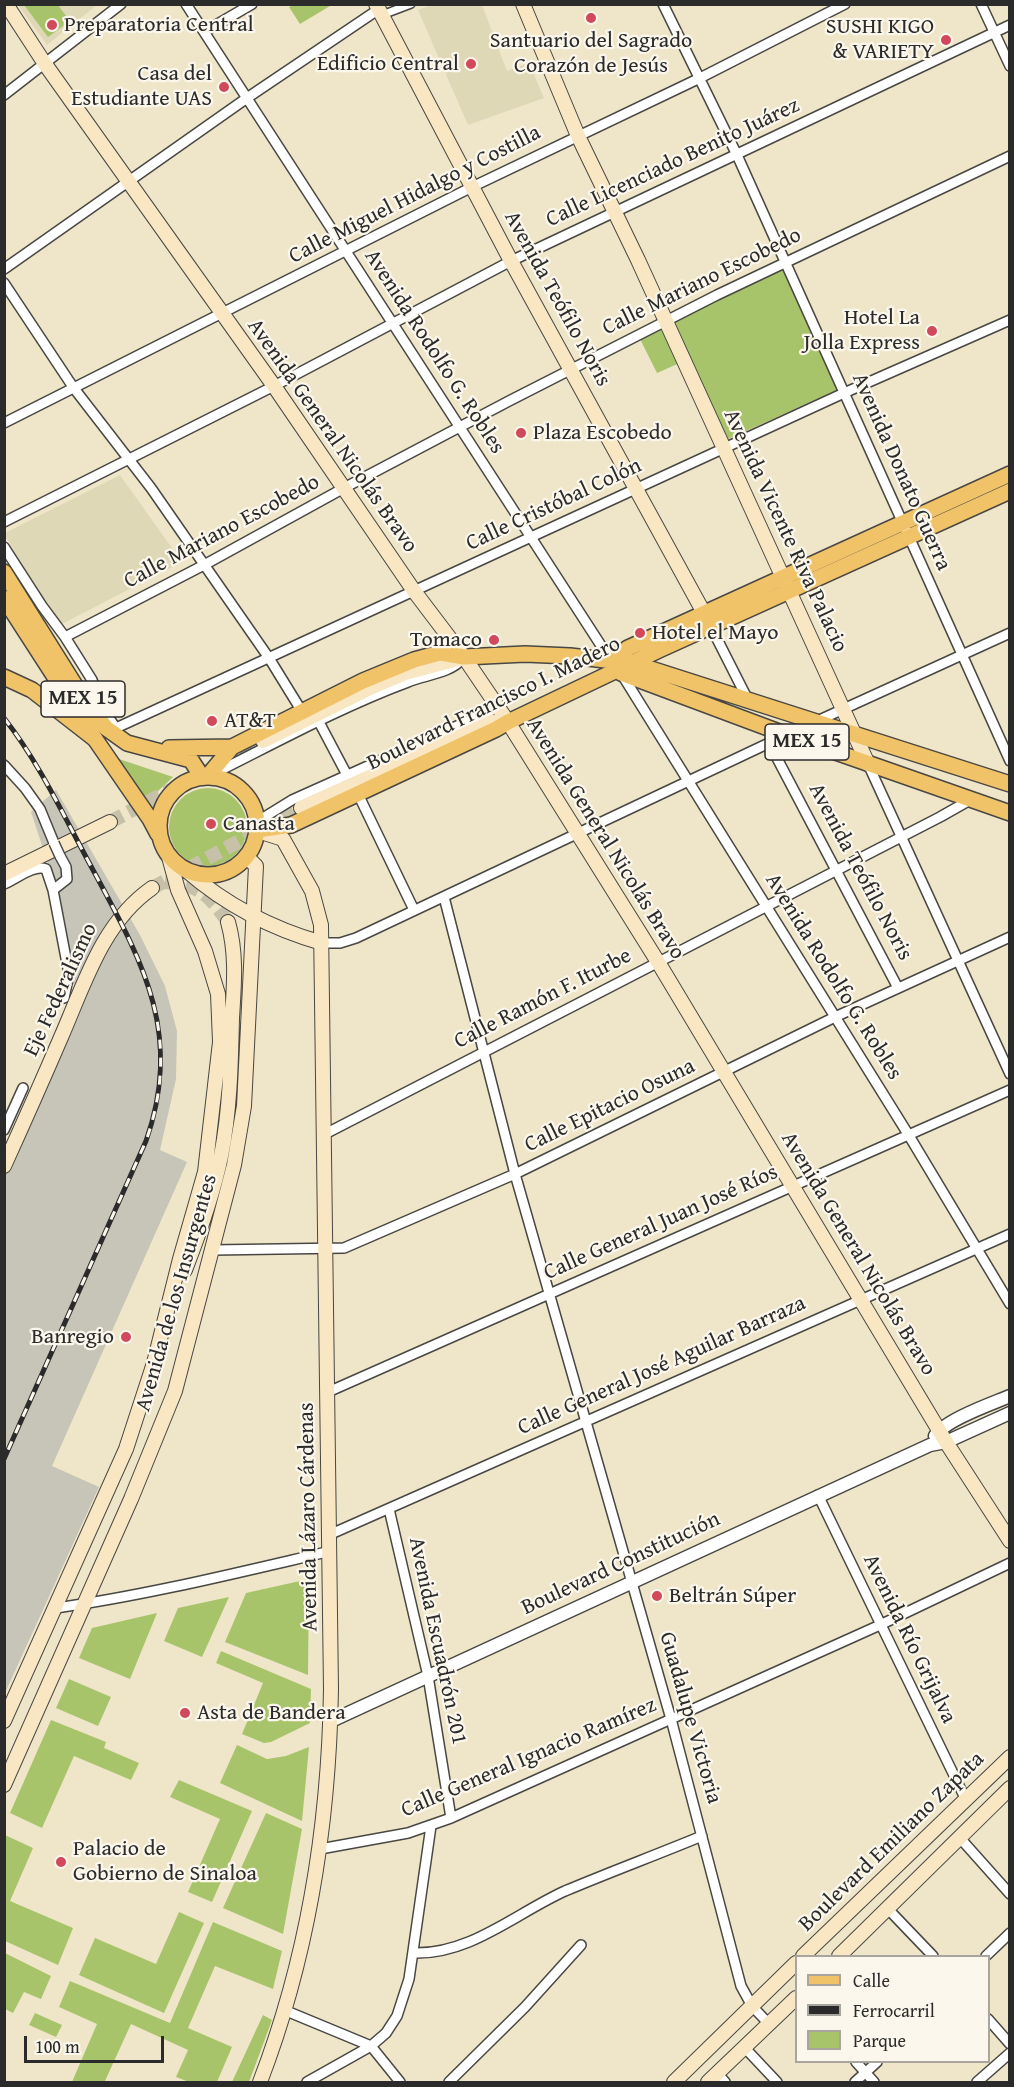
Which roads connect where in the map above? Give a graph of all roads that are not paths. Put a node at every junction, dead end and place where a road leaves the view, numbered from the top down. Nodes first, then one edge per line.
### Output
1 (6, 4) edge
2 (121, 4) edge
3 (186, 4) edge
4 (252, 4) edge
5 (411, 4) edge
6 (523, 4) edge
7 (663, 4) edge
8 (845, 4) edge
9 (981, 4) edge
10 (379, 9) edge
11 (1010, 25) edge
12 (204, 32) junction
13 (994, 33) junction
14 (45, 64) junction
15 (1010, 66) edge
16 (700, 78) junction
17 (4, 95) edge
18 (247, 98) junction
19 (578, 136) junction
20 (737, 155) junction
21 (1010, 156) edge
22 (128, 181) junction
23 (472, 187) junction
24 (614, 211) junction
25 (346, 251) junction
26 (511, 261) junction
27 (785, 262) junction
28 (4, 269) edge
29 (4, 283) edge
30 (221, 313) junction
31 (1010, 320) edge
32 (666, 321) junction
33 (392, 323) junction
34 (572, 369) junction
35 (274, 386) junction
36 (73, 387) junction
37 (844, 393) junction
38 (4, 423) edge
39 (460, 428) junction
40 (724, 448) junction
41 (129, 460) junction
42 (1010, 474) edge
43 (344, 488) junction
44 (637, 489) junction
45 (1010, 491) edge
46 (4, 522) edge
47 (902, 523) junction
48 (531, 537) junction
49 (909, 537) junction
50 (4, 547) edge
51 (204, 566) junction
52 (4, 572) edge
53 (786, 584) junction
54 (414, 591) junction
55 (4, 598) edge
56 (27, 608) junction
57 (707, 620) junction
58 (1010, 633) edge
59 (66, 637) junction
60 (962, 655) junction
61 (464, 657) junction
62 (269, 658) junction
63 (620, 667) junction
64 (4, 677) edge
65 (748, 700) junction
66 (497, 708) junction
67 (843, 709) junction
68 (302, 710) junction
69 (104, 711) junction
70 (319, 722) junction
71 (508, 722) junction
72 (815, 722) junction
73 (855, 734) junction
74 (787, 735) junction
75 (95, 739) junction
76 (262, 741) tunnel mouth
77 (769, 743) junction
78 (232, 747) junction
79 (146, 748) junction
80 (1010, 761) edge
81 (868, 764) junction
82 (4, 765) edge
83 (347, 775) junction
84 (205, 777) junction
85 (689, 781) junction
86 (1010, 784) edge
87 (358, 794) junction
88 (970, 800) junction
89 (301, 808) tunnel mouth
90 (1010, 813) edge
91 (110, 822) tunnel mouth
92 (258, 827) junction
93 (577, 834) junction
94 (901, 837) junction
95 (160, 840) junction
96 (169, 857) junction
97 (247, 857) junction
98 (187, 871) junction
99 (835, 871) junction
100 (4, 874) edge
101 (4, 884) edge
102 (152, 888) tunnel mouth
103 (53, 890) junction
104 (444, 897) junction
105 (766, 906) junction
106 (414, 910) junction
107 (254, 916) junction
108 (228, 922) tunnel mouth
109 (1010, 937) edge
110 (322, 944) junction
111 (957, 960) junction
112 (658, 962) junction
113 (898, 988) junction
114 (64, 998) dead end
115 (835, 1017) junction
116 (483, 1052) junction
117 (724, 1072) junction
118 (1010, 1074) edge
119 (23, 1088) dead end
120 (1010, 1090) edge
121 (4, 1130) edge
122 (325, 1134) junction
123 (908, 1134) junction
124 (4, 1166) edge
125 (515, 1173) junction
126 (792, 1186) junction
127 (1010, 1234) edge
128 (325, 1249) junction
129 (977, 1249) junction
130 (213, 1250) junction
131 (550, 1293) junction
132 (861, 1300) junction
133 (1010, 1304) edge
134 (165, 1320) junction
135 (328, 1392) junction
136 (1010, 1396) edge
137 (1010, 1413) edge
138 (586, 1421) junction
139 (939, 1429) junction
140 (946, 1442) junction
141 (930, 1444) junction
142 (818, 1495) junction
143 (389, 1509) junction
144 (331, 1534) junction
145 (1010, 1542) edge
146 (331, 1551) junction
147 (1010, 1563) edge
148 (631, 1584) junction
149 (84, 1604) junction
150 (56, 1608) junction
151 (880, 1625) junction
152 (428, 1676) junction
153 (671, 1719) junction
154 (4, 1721) edge
155 (331, 1721) junction
156 (1010, 1757) edge
157 (4, 1785) edge
158 (1010, 1788) edge
159 (966, 1800) junction
160 (451, 1818) junction
161 (431, 1826) junction
162 (702, 1836) junction
163 (960, 1838) junction
164 (320, 1848) junction
165 (1010, 1894) edge
166 (888, 1909) junction
167 (1010, 1934) edge
168 (581, 1945) dead end
169 (413, 1953) junction
170 (804, 1955) edge
171 (840, 1955) edge
172 (932, 1955) edge
173 (987, 1955) edge
174 (795, 1964) edge
175 (795, 1999) edge
176 (753, 2006) junction
177 (284, 2010) junction
178 (990, 2021) edge
179 (769, 2024) junction
180 (1010, 2044) edge
181 (371, 2046) junction
182 (745, 2048) junction
183 (1010, 2052) edge
184 (858, 2063) edge
185 (875, 2063) edge
186 (866, 2073) junction
187 (717, 2080) edge
188 (260, 2082) edge
189 (307, 2082) edge
190 (400, 2082) edge
191 (449, 2082) edge
192 (674, 2082) edge
193 (777, 2082) edge
194 (855, 2082) edge
195 (874, 2082) edge
196 (977, 2082) edge

1 - 14 main road, Avenida General Nicolás Bravo
2 - 14 street
3 - 12 street, Avenida Rodolfo G. Robles
4 - 12 street
5 - 10 street
6 - 19 main road, Avenida Vicente Riva Palacio
7 - 16 street, Avenida Donato Guerra
8 - 16 street, Calle Miguel Hidalgo y Costilla
9 - 13 street
10 - 18 street
10 - 23 main road, Avenida Teófilo Noris
11 - 13 street, Calle Licenciado Benito Juárez
12 - 18 street, Avenida Rodolfo G. Robles
13 - 15 street
13 - 20 street, Calle Licenciado Benito Juárez
14 - 17 street
14 - 22 main road, Avenida General Nicolás Bravo
16 - 19 street, Calle Miguel Hidalgo y Costilla
16 - 20 street, Avenida Donato Guerra
18 - 22 street
18 - 25 street, Avenida Rodolfo G. Robles
19 - 23 street, Calle Miguel Hidalgo y Costilla
19 - 24 main road, Avenida Vicente Riva Palacio
20 - 24 street, Calle Licenciado Benito Juárez
20 - 27 street, Avenida Donato Guerra
21 - 27 street, Calle Mariano Escobedo
22 - 28 street
22 - 30 main road, Avenida General Nicolás Bravo
23 - 25 street, Calle Miguel Hidalgo y Costilla
23 - 26 main road, Avenida Teófilo Noris
24 - 26 street, Calle Licenciado Benito Juárez
24 - 32 main road, Avenida Vicente Riva Palacio
25 - 30 street, Calle Miguel Hidalgo y Costilla
25 - 33 street, Avenida Rodolfo G. Robles
26 - 33 street, Calle Licenciado Benito Juárez
26 - 34 main road, Avenida Teófilo Noris
27 - 32 street, Calle Mariano Escobedo
27 - 37 street, Avenida Donato Guerra
29 - 36 street
30 - 35 main road, Avenida General Nicolás Bravo
30 - 36 street, Calle Miguel Hidalgo y Costilla
31 - 37 street, Calle Cristóbal Colón
32 - 34 street, Calle Mariano Escobedo
32 - 40 main road, Avenida Vicente Riva Palacio
33 - 35 street, Calle Licenciado Benito Juárez
33 - 39 street, Avenida Rodolfo G. Robles
34 - 39 street, Calle Mariano Escobedo
34 - 44 main road, Avenida Teófilo Noris
35 - 41 street, Calle Licenciado Benito Juárez
35 - 43 main road, Avenida General Nicolás Bravo
36 - 38 street, Calle Miguel Hidalgo y Costilla
36 - 41 street
37 - 40 street, Calle Cristóbal Colón
37 - 47 street, Avenida Donato Guerra
39 - 43 street, Calle Mariano Escobedo
39 - 48 street, Avenida Rodolfo G. Robles
40 - 44 street, Calle Cristóbal Colón
40 - 53 main road, Avenida Vicente Riva Palacio
41 - 46 street, Calle Licenciado Benito Juárez
41 - 51 street
42 - 47 main road, Boulevard Francisco I. Madero
43 - 51 street, Calle Mariano Escobedo
43 - 54 main road, Avenida General Nicolás Bravo
44 - 48 street, Calle Cristóbal Colón
44 - 57 main road, Avenida Teófilo Noris
45 - 49 main road, Boulevard Francisco I. Madero
47 - 49 street, Avenida Donato Guerra
47 - 53 main road, Boulevard Francisco I. Madero
48 - 54 street, Calle Cristóbal Colón
48 - 63 street, Avenida Rodolfo G. Robles
49 - 53 main road, Boulevard Francisco I. Madero
49 - 60 street, Avenida Donato Guerra
50 - 59 street
51 - 59 street, Calle Mariano Escobedo
51 - 62 street
52 - 56 main road, MEX 15
53 - 57 main road, Boulevard Francisco I. Madero
53 - 67 main road, Avenida Vicente Riva Palacio
54 - 61 main road, Avenida General Nicolás Bravo
54 - 62 street, Calle Cristóbal Colón
55 - 75 main road, MEX 15
56 - 69 main road
56 - 79 main road, MEX 15
57 - 63 main road, Boulevard Francisco I. Madero
57 - 63 main road, Boulevard Francisco I. Madero
57 - 65 street
58 - 60 street
59 - 69 street
60 - 67 street
60 - 80 street, Avenida Donato Guerra
61 - 63 main road, MEX 15
61 - 66 main road, Avenida General Nicolás Bravo
61 - 68 main road, MEX 15
61 - 70 street
61 - 76 main road
62 - 68 street
62 - 69 street, Calle Cristóbal Colón
63 - 65 main road, MEX 15
63 - 71 main road, Boulevard Francisco I. Madero
63 - 74 main road, MEX 15
63 - 85 street, Avenida Rodolfo G. Robles
64 - 75 main road
65 - 72 main road, MEX 15
66 - 71 main road, Avenida General Nicolás Bravo
66 - 83 street, Boulevard Francisco I. Madero
67 - 72 street
67 - 73 main road, Avenida Vicente Riva Palacio
68 - 78 main road, MEX 15
70 - 83 street
70 - 84 street
71 - 87 main road, Boulevard Francisco I. Madero
71 - 89 main road
71 - 93 main road, Avenida General Nicolás Bravo
72 - 73 main road, MEX 15
73 - 81 main road, Avenida Vicente Riva Palacio
73 - 86 main road, MEX 15
74 - 77 street
74 - 81 main road, MEX 15
75 - 95 main road, MEX 15
77 - 85 street
77 - 99 street, Avenida Teófilo Noris
78 - 79 main road
78 - 84 main road, MEX 15
79 - 84 main road, MEX 15
81 - 88 main road, MEX 15
81 - 94 street, Avenida Vicente Riva Palacio
82 - 103 street, bridge
83 - 92 street, Boulevard Francisco I. Madero
84 - 92 main road
84 - 95 main road
85 - 93 street
85 - 105 street, Avenida Rodolfo G. Robles
87 - 92 main road, Boulevard Francisco I. Madero
87 - 106 street
88 - 90 main road, MEX 15
88 - 94 street, Calle Ramón F. Iturbe
91 - 100 main road
92 - 97 main road
92 - 110 main road, Avenida Lázaro Cárdenas
93 - 104 street
93 - 112 main road, Avenida General Nicolás Bravo
94 - 99 street, Calle Ramón F. Iturbe
94 - 111 street, Avenida Vicente Riva Palacio
95 - 96 main road
96 - 98 main road
96 - 134 main road, Avenida de los Insurgentes
97 - 98 main road
97 - 107 main road, Avenida de los Insurgentes
98 - 107 main road
99 - 105 street, Calle Ramón F. Iturbe
99 - 113 street, Avenida Teófilo Noris
101 - 103 street
102 - 124 main road, Eje Federalismo
103 - 114 street
104 - 106 street
104 - 116 street, Guadalupe Victoria
105 - 112 street, Calle Ramón F. Iturbe
105 - 115 street, Avenida Rodolfo G. Robles
106 - 110 street
107 - 110 main road
107 - 130 main road, Avenida de los Insurgentes
108 - 134 main road
109 - 111 street, Calle Epitacio Osuna
110 - 122 main road, Avenida Lázaro Cárdenas
111 - 113 street, Calle Epitacio Osuna
111 - 118 street, Avenida Vicente Riva Palacio
112 - 116 street, Calle Ramón F. Iturbe
112 - 117 main road, Avenida General Nicolás Bravo
113 - 115 street, Calle Epitacio Osuna
115 - 117 street, Calle Epitacio Osuna
115 - 123 street, Avenida Rodolfo G. Robles
116 - 122 street, Calle Ramón F. Iturbe
116 - 125 street, Guadalupe Victoria
117 - 125 street, Calle Epitacio Osuna
117 - 126 main road, Avenida General Nicolás Bravo
119 - 121 street
120 - 123 street, Calle General Juan José Ríos
122 - 128 main road, Avenida Lázaro Cárdenas
123 - 126 street, Calle General Juan José Ríos
123 - 129 street, Avenida Rodolfo G. Robles
125 - 128 street, Calle Epitacio Osuna
125 - 131 street, Guadalupe Victoria
126 - 131 street, Calle General Juan José Ríos
126 - 132 main road, Avenida General Nicolás Bravo
127 - 129 street, Calle General José Aguilar Barraza
128 - 130 street, Calle Epitacio Osuna
128 - 135 main road, Avenida Lázaro Cárdenas
129 - 132 street, Calle General José Aguilar Barraza
129 - 133 street, Avenida Rodolfo G. Robles
130 - 149 main road, Avenida de los Insurgentes
131 - 135 street, Calle General Juan José Ríos
131 - 138 street, Guadalupe Victoria
132 - 138 street, Calle General José Aguilar Barraza
132 - 139 main road, Avenida General Nicolás Bravo
134 - 150 main road, Avenida de los Insurgentes
135 - 144 main road, Avenida Lázaro Cárdenas
136 - 139 street
137 - 140 street, Boulevard Constitución
138 - 143 street, Calle General José Aguilar Barraza
138 - 148 street, Guadalupe Victoria
139 - 140 main road, Avenida General Nicolás Bravo
139 - 141 street
140 - 141 street, Boulevard Constitución
140 - 145 main road, Avenida General Nicolás Bravo
141 - 142 street, Boulevard Constitución
142 - 148 street, Boulevard Constitución
142 - 151 street, Avenida Río Grijalva
143 - 144 street, Calle General José Aguilar Barraza
143 - 152 street, Avenida Escuadrón 201
144 - 146 main road, Avenida Lázaro Cárdenas
146 - 149 street
146 - 155 main road, Avenida Lázaro Cárdenas
147 - 151 street, Calle General Ignacio Ramírez
148 - 152 street, Boulevard Constitución
148 - 153 street, Guadalupe Victoria
149 - 150 street
149 - 157 main road, Avenida de los Insurgentes
150 - 154 main road, Avenida de los Insurgentes
151 - 153 street, Calle General Ignacio Ramírez
151 - 159 street, Avenida Río Grijalva
152 - 155 street, Boulevard Constitución
152 - 160 street, Avenida Escuadrón 201
153 - 160 street, Calle General Ignacio Ramírez
153 - 162 street, Guadalupe Victoria
155 - 164 main road, Avenida Lázaro Cárdenas
156 - 159 main road, Boulevard Emiliano Zapata
158 - 163 main road, Boulevard Emiliano Zapata
159 - 170 main road, Boulevard Emiliano Zapata
160 - 161 street, Calle General Ignacio Ramírez
161 - 164 street, Calle General Ignacio Ramírez
161 - 169 street
162 - 169 street
162 - 176 street, Guadalupe Victoria
163 - 165 street
163 - 166 main road, Boulevard Emiliano Zapata
164 - 177 main road, Avenida Lázaro Cárdenas
166 - 171 main road, Boulevard Emiliano Zapata
166 - 172 street
167 - 173 street
168 - 191 street
169 - 181 street
174 - 176 main road, Boulevard Emiliano Zapata
175 - 179 main road
176 - 179 street, Guadalupe Victoria
176 - 192 main road, Boulevard Emiliano Zapata
177 - 181 street
177 - 188 main road, Avenida Lázaro Cárdenas
178 - 180 street
179 - 182 main road
181 - 189 street
181 - 190 street
182 - 187 main road
182 - 193 street
183 - 196 street
184 - 186 street
185 - 186 street
186 - 194 street
186 - 195 street

